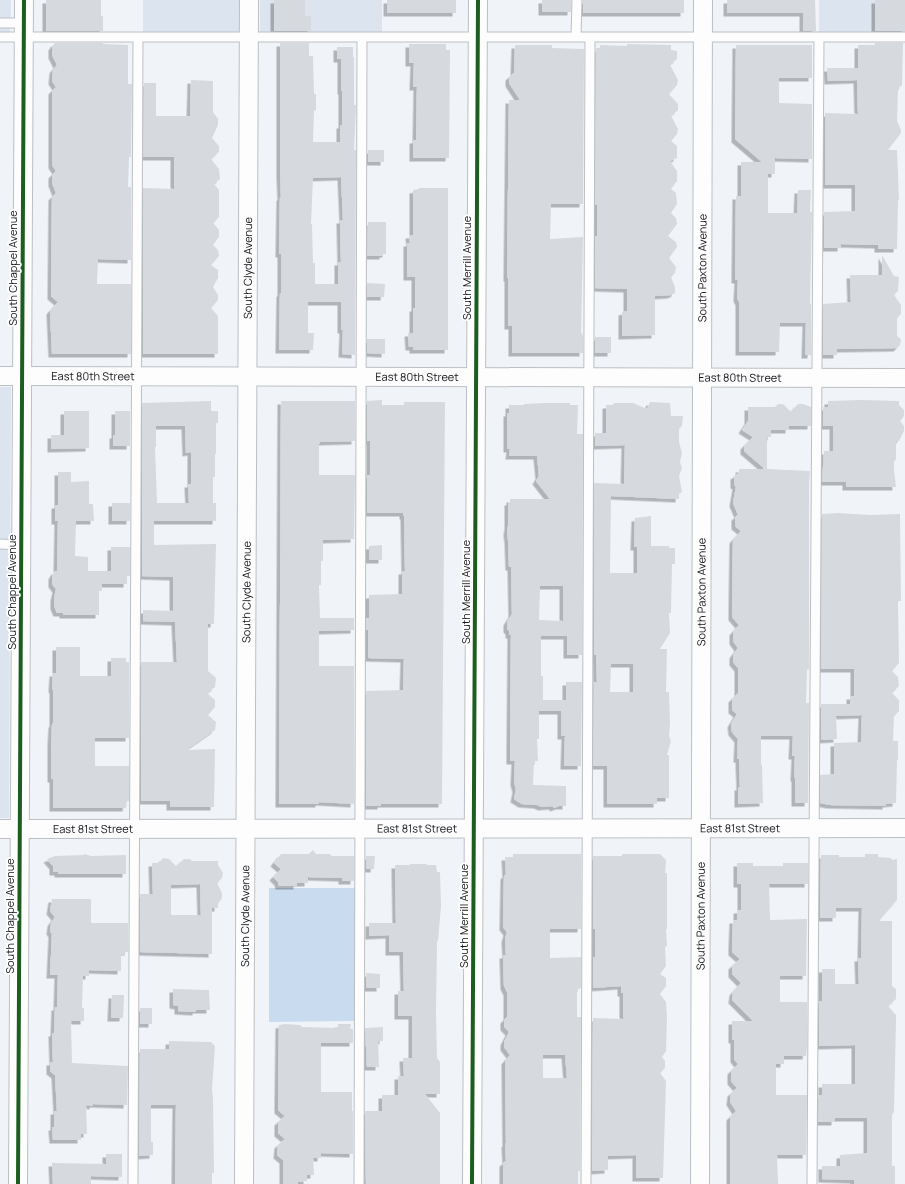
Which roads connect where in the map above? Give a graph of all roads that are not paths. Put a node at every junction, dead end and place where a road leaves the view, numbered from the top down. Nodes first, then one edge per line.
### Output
1 (24, 0) edge
2 (249, 0) edge
3 (478, 0) edge
4 (576, 0) edge
5 (703, 0) edge
6 (0, 23) edge
7 (23, 30) junction
8 (0, 37) edge
9 (138, 37) junction
10 (249, 37) junction
11 (362, 37) junction
12 (477, 37) junction
13 (576, 37) junction
14 (590, 37) junction
15 (703, 37) junction
16 (819, 37) junction
17 (905, 37) edge
18 (0, 376) edge
19 (22, 376) junction
20 (137, 377) junction
21 (248, 377) junction
22 (361, 377) junction
23 (476, 377) junction
24 (589, 378) junction
25 (702, 378) junction
26 (817, 378) junction
27 (905, 378) edge
28 (0, 544) edge
29 (21, 545) junction
30 (587, 828) junction
31 (701, 828) junction
32 (814, 828) junction
33 (905, 828) edge
34 (0, 829) edge
35 (20, 829) junction
36 (134, 829) junction
37 (246, 829) junction
38 (360, 829) junction
39 (474, 829) junction
40 (18, 1184) edge
41 (133, 1184) edge
42 (244, 1184) edge
43 (359, 1184) edge
44 (472, 1184) edge
45 (586, 1184) edge
46 (700, 1184) edge
47 (812, 1184) edge

1 - 7 street, South Chappel Avenue
2 - 10 street, South Clyde Avenue
3 - 12 street, South Merrill Avenue
4 - 13 lane
5 - 15 street, South Paxton Avenue
6 - 7 lane
7 - 8 lane
7 - 9 lane
7 - 19 street, South Chappel Avenue
9 - 10 lane
9 - 20 lane
10 - 11 lane
10 - 21 street, South Clyde Avenue
11 - 12 lane
11 - 22 lane
12 - 13 lane
12 - 23 street, South Merrill Avenue
13 - 14 lane
14 - 15 lane
14 - 24 lane
15 - 16 lane
15 - 25 street, South Paxton Avenue
16 - 17 lane
16 - 26 lane
18 - 19 street, East 80th Street
19 - 20 street, East 80th Street
19 - 29 street, South Chappel Avenue
20 - 21 street, East 80th Street
20 - 36 lane
21 - 22 street, East 80th Street
21 - 37 street, South Clyde Avenue
22 - 23 street, East 80th Street
22 - 38 lane
23 - 24 street, East 80th Street
23 - 39 street, South Merrill Avenue
24 - 25 street, East 80th Street
24 - 30 lane
25 - 26 street, East 80th Street
25 - 31 street, South Paxton Avenue
26 - 27 street, East 80th Street
26 - 32 lane
28 - 29 lane
29 - 35 street, South Chappel Avenue
30 - 31 street, East 81st Street
30 - 39 street, East 81st Street
30 - 45 lane
31 - 32 street, East 81st Street
31 - 46 street, South Paxton Avenue
32 - 33 street, East 81st Street
32 - 47 lane
34 - 35 street, East 81st Street
35 - 36 street, East 81st Street
35 - 40 street, South Chappel Avenue
36 - 37 street, East 81st Street
36 - 41 lane
37 - 38 street, East 81st Street
37 - 42 street, South Clyde Avenue
38 - 39 street, East 81st Street
38 - 43 lane
39 - 44 street, South Merrill Avenue

